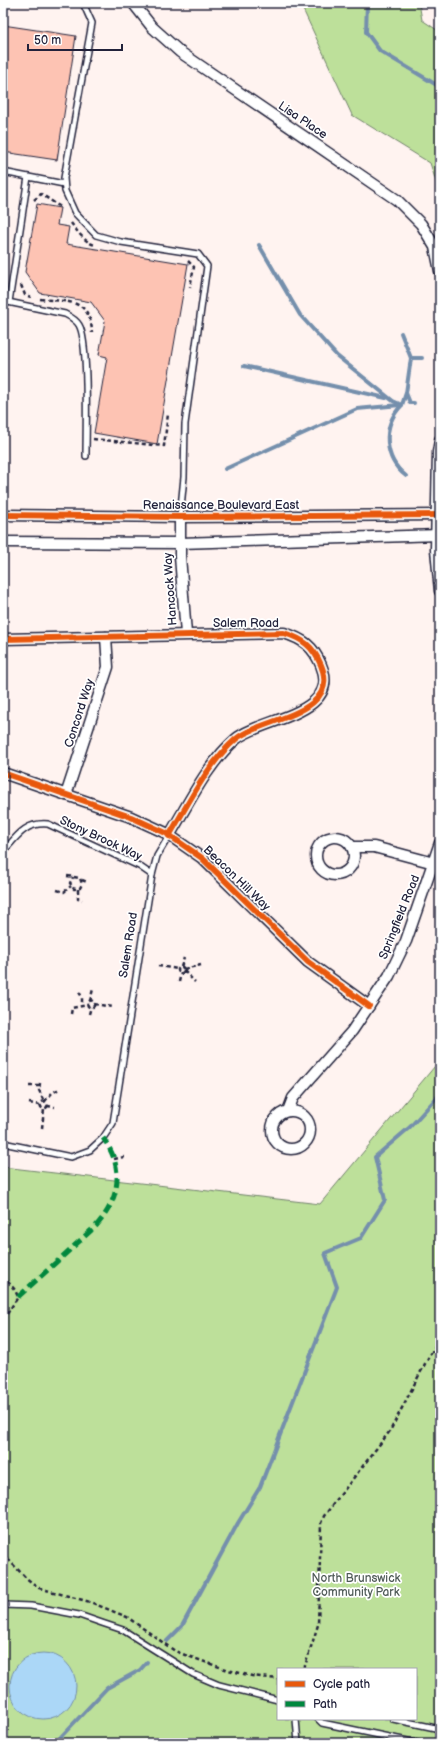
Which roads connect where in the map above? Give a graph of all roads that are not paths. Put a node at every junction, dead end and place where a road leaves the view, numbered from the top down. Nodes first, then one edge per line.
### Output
1 (83, 3) edge
2 (133, 3) edge
3 (3, 172) edge
4 (28, 177) junction
5 (64, 184) junction
6 (440, 271) edge
7 (3, 301) edge
8 (9, 302) junction
9 (440, 440) edge
10 (86, 456) dead end
11 (3, 515) edge
12 (439, 515) edge
13 (180, 517) junction
14 (438, 535) edge
15 (3, 542) edge
16 (180, 543) junction
17 (440, 591) edge
18 (186, 634) junction
19 (106, 637) junction
20 (4, 641) edge
21 (3, 773) edge
22 (66, 795) junction
23 (169, 836) junction
24 (440, 843) edge
25 (352, 847) dead end
26 (3, 852) edge
27 (434, 862) junction
28 (152, 875) junction
29 (369, 1006) junction
30 (288, 1111) dead end
31 (3, 1143) edge
32 (3, 1605) edge
33 (277, 1700) edge
34 (296, 1720) edge
35 (319, 1720) edge
36 (398, 1720) edge
37 (440, 1729) edge
38 (298, 1743) edge
39 (417, 1743) edge

1 - 5 lane
2 - 6 street, Lisa Place
3 - 4 lane
4 - 5 lane
4 - 8 lane
5 - 13 lane
7 - 8 lane
8 - 10 lane
9 - 12 street
11 - 13 street, Renaissance Boulevard East
12 - 13 street, Renaissance Boulevard East
12 - 14 street
13 - 16 street, Hancock Way
14 - 16 street
14 - 17 street
15 - 16 street
16 - 18 street, Hancock Way
18 - 19 street, Salem Road
18 - 23 street, Salem Road
19 - 20 street, Salem Road
19 - 22 street, Concord Way
21 - 22 street, Beacon Hill Way
22 - 23 street, Beacon Hill Way
23 - 28 lane, Salem Road
23 - 29 street, Beacon Hill Way
24 - 27 street, Springfield Road
25 - 27 street
26 - 28 lane, Stony Brook Way
27 - 29 street, Springfield Road
28 - 31 lane, Salem Road
29 - 30 street, Springfield Road
32 - 33 lane
34 - 38 lane
35 - 39 lane
36 - 37 lane

